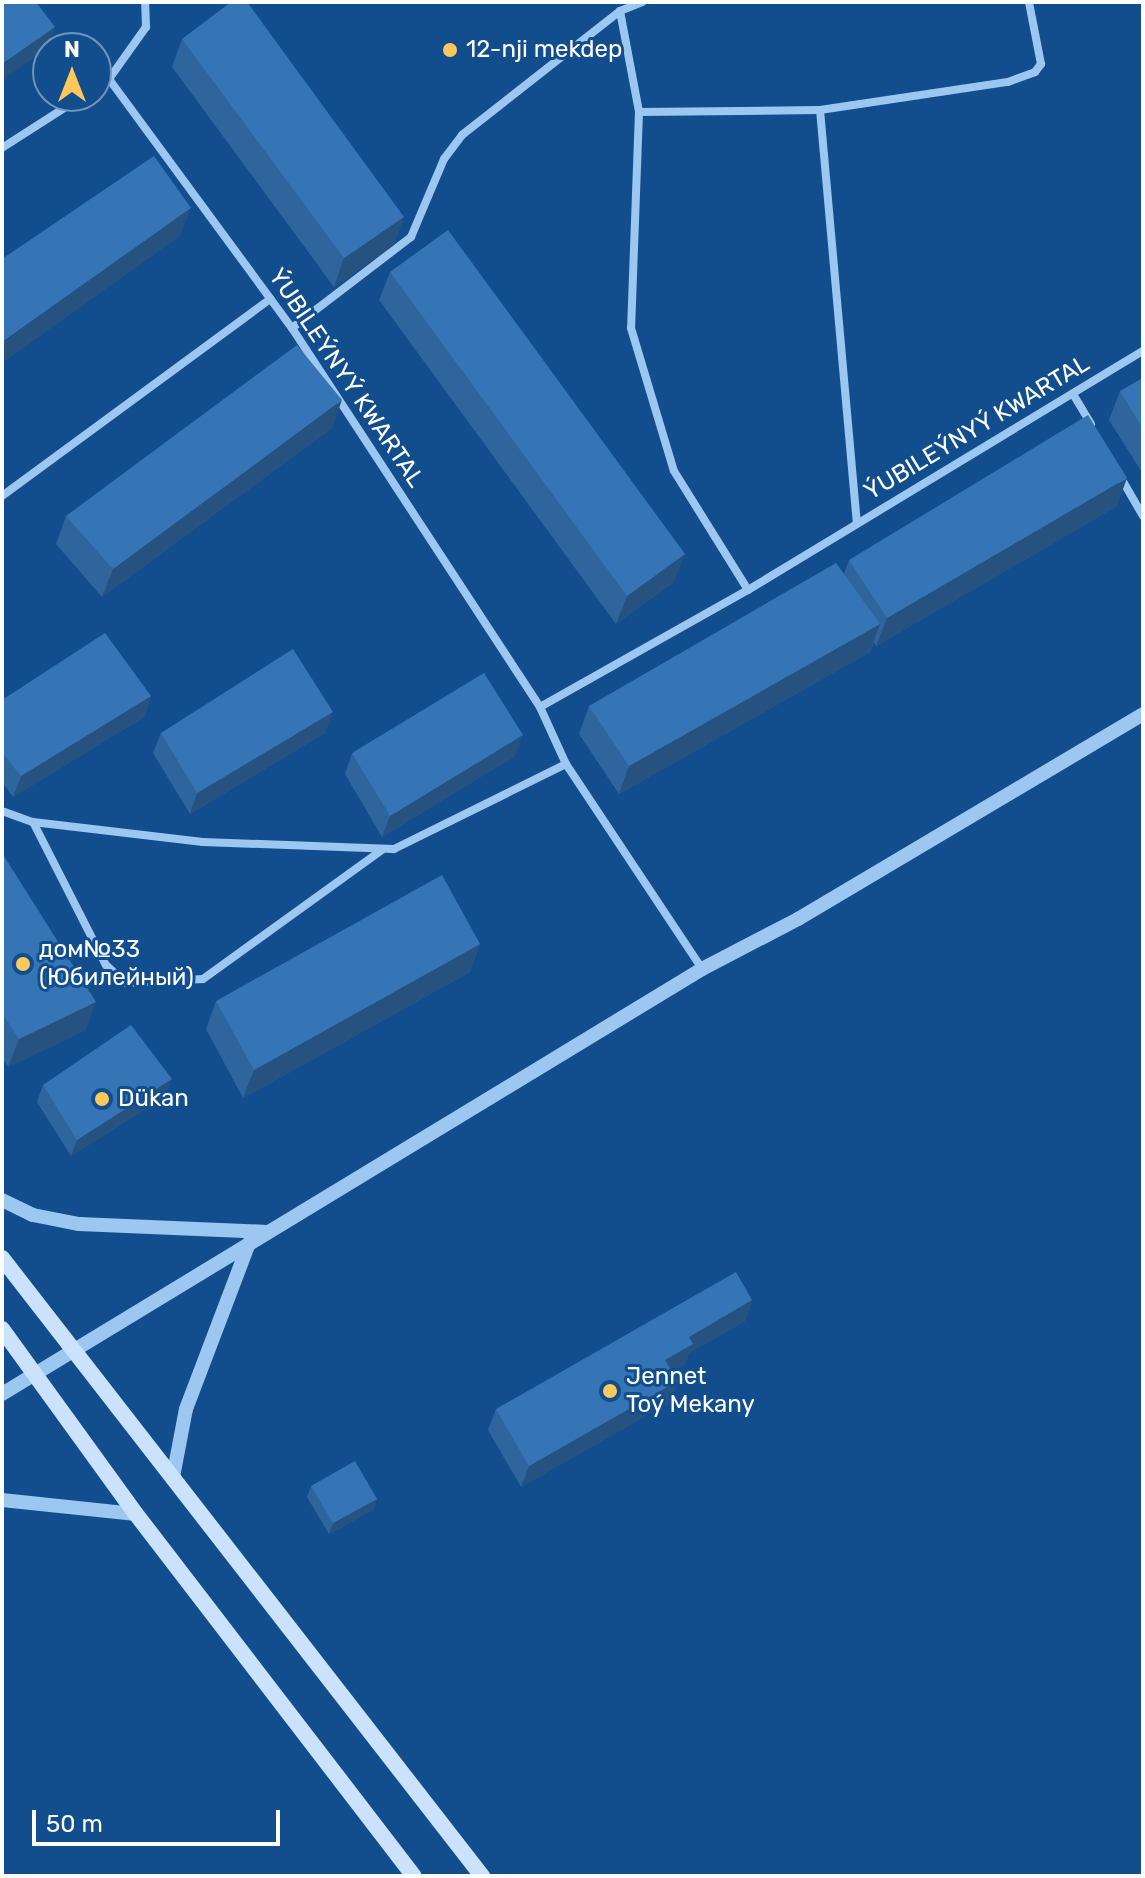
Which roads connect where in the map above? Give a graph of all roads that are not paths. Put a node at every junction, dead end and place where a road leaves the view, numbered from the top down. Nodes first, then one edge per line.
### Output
1 (145, 2) edge
2 (642, 2) edge
3 (1029, 2) edge
4 (620, 11) junction
5 (112, 75) edge
6 (112, 83) edge
7 (820, 110) junction
8 (58, 112) edge
9 (639, 112) junction
10 (2, 148) edge
11 (270, 299) junction
12 (292, 328) junction
13 (1143, 351) edge
14 (1073, 394) junction
15 (1096, 434) edge
16 (1112, 461) edge
17 (2, 496) edge
18 (1143, 516) edge
19 (857, 523) junction
20 (748, 590) junction
21 (540, 707) junction
22 (1143, 714) edge
23 (566, 764) junction
24 (2, 811) edge
25 (33, 822) junction
26 (382, 850) junction
27 (702, 969) junction
28 (2, 1200) edge
29 (268, 1232) junction
30 (249, 1243) junction
31 (2, 1258) edge
32 (2, 1329) edge
33 (72, 1349) junction
34 (32, 1373) junction
35 (2, 1394) edge
36 (173, 1477) junction
37 (2, 1500) edge
38 (136, 1514) junction
39 (414, 1876) edge
40 (482, 1876) edge

1 - 5 street
2 - 4 street
3 - 7 street
4 - 9 street
4 - 12 street
6 - 11 street, ÝUBILEÝNYÝ KWARTAL
7 - 9 street
7 - 19 street
8 - 10 street
9 - 20 street
11 - 12 street, ÝUBILEÝNYÝ KWARTAL
11 - 17 street
12 - 21 street, ÝUBILEÝNYÝ KWARTAL
13 - 14 street, ÝUBILEÝNYÝ KWARTAL
14 - 15 street
14 - 19 street, ÝUBILEÝNYÝ KWARTAL
16 - 18 street
19 - 20 street, ÝUBILEÝNYÝ KWARTAL
20 - 21 street, ÝUBILEÝNYÝ KWARTAL
21 - 23 street, ÝUBILEÝNYÝ KWARTAL
22 - 27 street
23 - 26 street
23 - 27 street, ÝUBILEÝNYÝ KWARTAL
24 - 25 street
25 - 26 street
25 - 26 street
27 - 29 street
28 - 29 street
29 - 30 street
30 - 33 street
30 - 36 street
31 - 33 main road
32 - 34 main road
33 - 34 street
33 - 36 main road
34 - 35 street
34 - 38 main road
36 - 40 main road
37 - 38 street
38 - 39 main road

